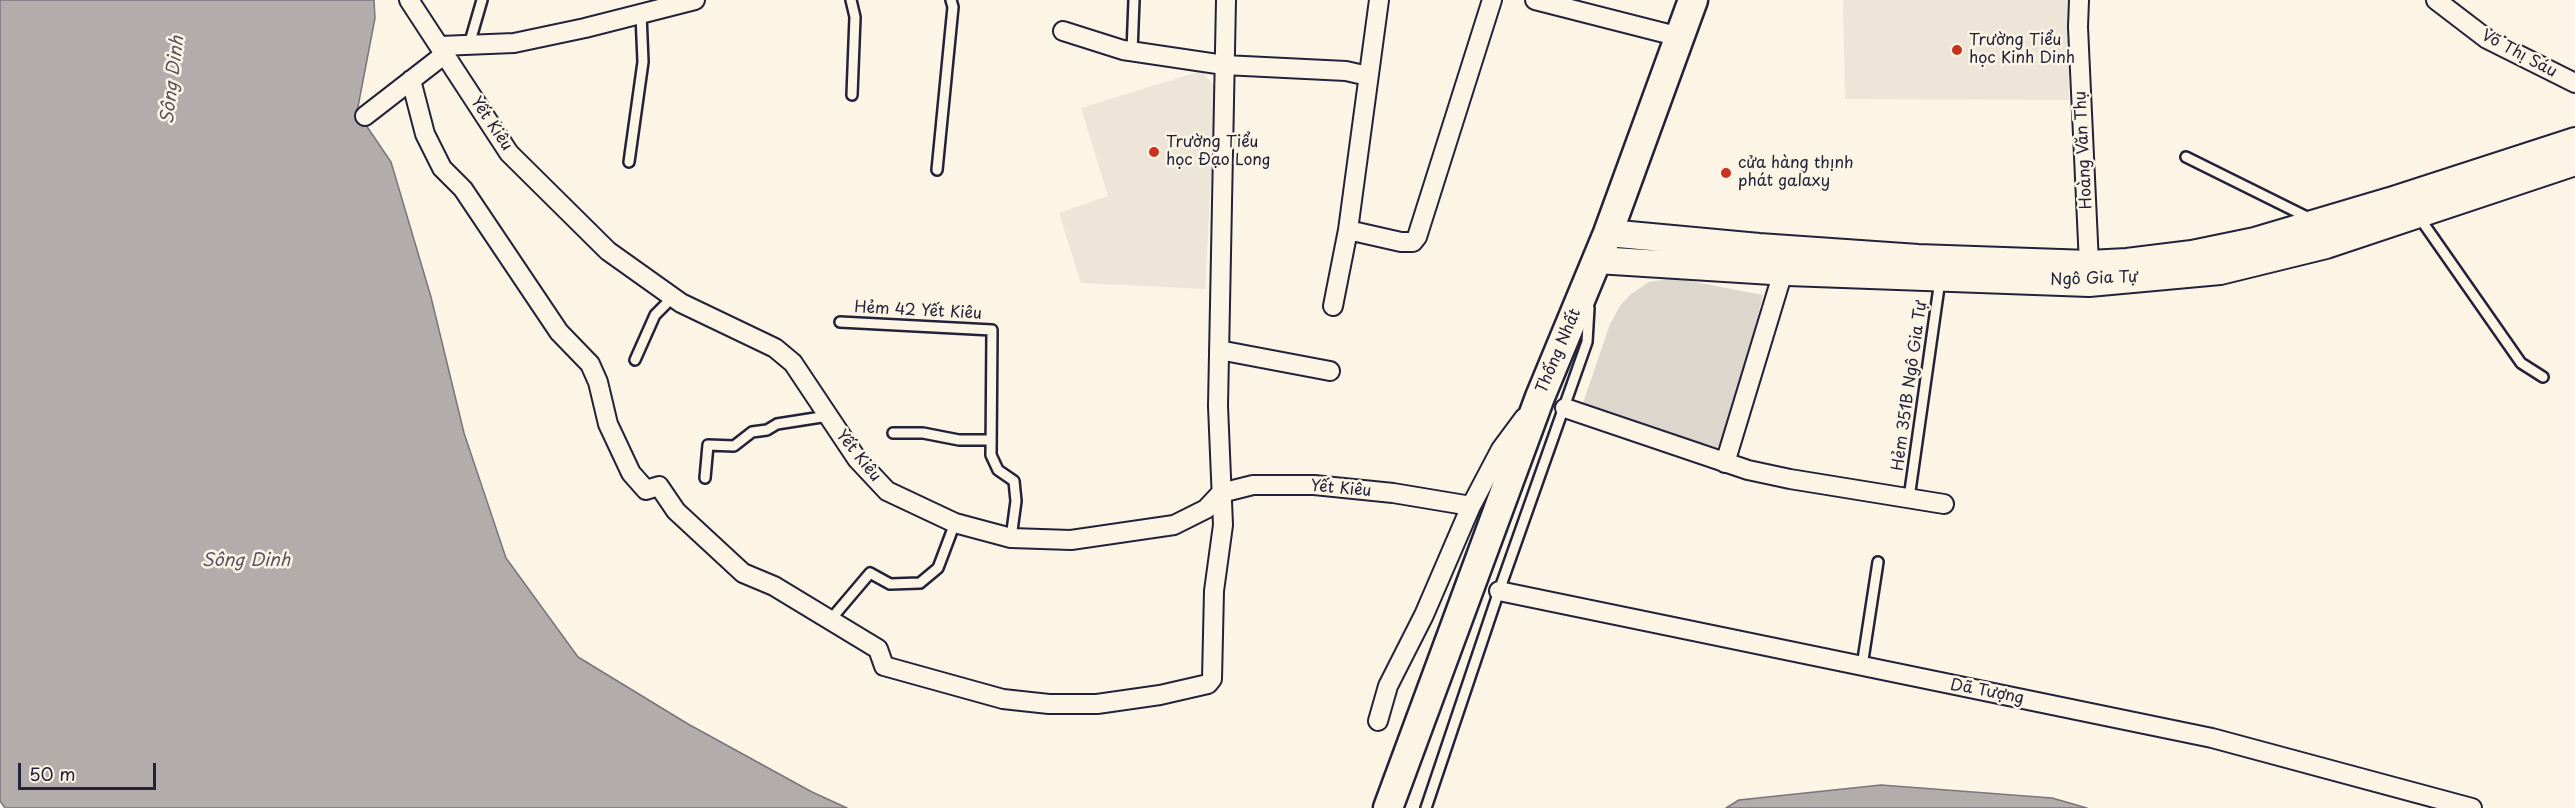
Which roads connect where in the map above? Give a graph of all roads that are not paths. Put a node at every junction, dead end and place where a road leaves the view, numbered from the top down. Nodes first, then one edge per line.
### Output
1 (410, 0) edge
2 (482, 0) edge
3 (695, 0) edge
4 (851, 0) edge
5 (951, 0) edge
6 (1134, 0) edge
7 (1226, 0) edge
8 (1379, 0) edge
9 (1492, 0) edge
10 (1536, 0) edge
11 (1694, 0) edge
12 (2079, 0) edge
13 (2436, 0) edge
14 (641, 14) junction
15 (1063, 31) dead end
16 (1680, 37) junction
17 (469, 45) junction
18 (443, 50) junction
19 (1132, 52) junction
20 (1224, 65) junction
21 (1368, 76) junction
22 (411, 80) junction
23 (2575, 83) edge
24 (852, 95) dead end
25 (365, 116) dead end
26 (2575, 141) edge
27 (2186, 157) dead end
28 (629, 162) dead end
29 (2575, 162) edge
30 (937, 170) dead end
31 (2414, 205) junction
32 (1348, 230) junction
33 (1608, 234) junction
34 (2322, 234) junction
35 (1783, 260) junction
36 (1904, 267) junction
37 (1593, 269) junction
38 (2089, 273) junction
39 (1941, 278) junction
40 (673, 297) junction
41 (1333, 306) dead end
42 (840, 322) dead end
43 (1219, 350) junction
44 (634, 360) dead end
45 (1330, 371) dead end
46 (2543, 377) dead end
47 (1553, 403) junction
48 (828, 416) junction
49 (893, 433) dead end
50 (991, 440) junction
51 (1725, 464) junction
52 (705, 478) dead end
53 (1221, 493) junction
54 (1909, 498) junction
55 (1944, 504) dead end
56 (1471, 506) junction
57 (955, 523) junction
58 (1011, 538) junction
59 (1878, 562) dead end
60 (1499, 591) junction
61 (831, 620) junction
62 (1862, 666) junction
63 (1378, 721) dead end
64 (1388, 808) edge
65 (1426, 808) edge
66 (2472, 808) edge

1 - 18 street, Yết Kiêu
2 - 17 lane
3 - 14 street
4 - 24 lane
5 - 30 lane
6 - 19 lane
7 - 20 street
8 - 21 street
9 - 32 street
10 - 16 street
11 - 16 main road, Thống Nhất
12 - 38 street, Hoàng Văn Thụ
13 - 23 street, Võ Thị Sáu
14 - 17 street
14 - 28 lane
15 - 19 street
16 - 33 main road, Thống Nhất
17 - 18 street
18 - 22 street
18 - 40 street, Yết Kiêu
19 - 20 street
20 - 21 street
20 - 43 street
21 - 32 street
22 - 25 street
22 - 61 street
26 - 31 main road, Ngô Gia Tự
27 - 34 lane
29 - 31 main road, Ngô Gia Tự
31 - 34 main road, Ngô Gia Tự
31 - 46 lane
32 - 41 street
33 - 35 main road, Ngô Gia Tự
33 - 37 main road, Thống Nhất
34 - 38 main road, Ngô Gia Tự
35 - 36 main road, Ngô Gia Tự
35 - 37 main road, Ngô Gia Tự
35 - 51 street
36 - 38 main road, Ngô Gia Tự
36 - 39 main road, Ngô Gia Tự
37 - 47 main road, Thống Nhất
38 - 39 main road, Ngô Gia Tự
39 - 54 lane, Hẻm 351B Ngô Gia Tự
40 - 44 lane
40 - 48 street, Yết Kiêu
42 - 50 lane, Hẻm 42 Yết Kiêu
43 - 45 street
43 - 53 street
47 - 51 street
47 - 56 street
47 - 60 lane
47 - 64 main road, Thống Nhất
48 - 52 lane
48 - 57 street, Yết Kiêu
49 - 50 lane
50 - 58 lane, Hẻm 42 Yết Kiêu
51 - 54 street
53 - 56 street, Yết Kiêu
53 - 58 street, Yết Kiêu
53 - 61 street
54 - 55 street
56 - 63 street
57 - 58 street, Yết Kiêu
57 - 61 lane
59 - 62 lane
60 - 62 street, Dã Tượng
60 - 65 lane
62 - 66 street, Dã Tượng

